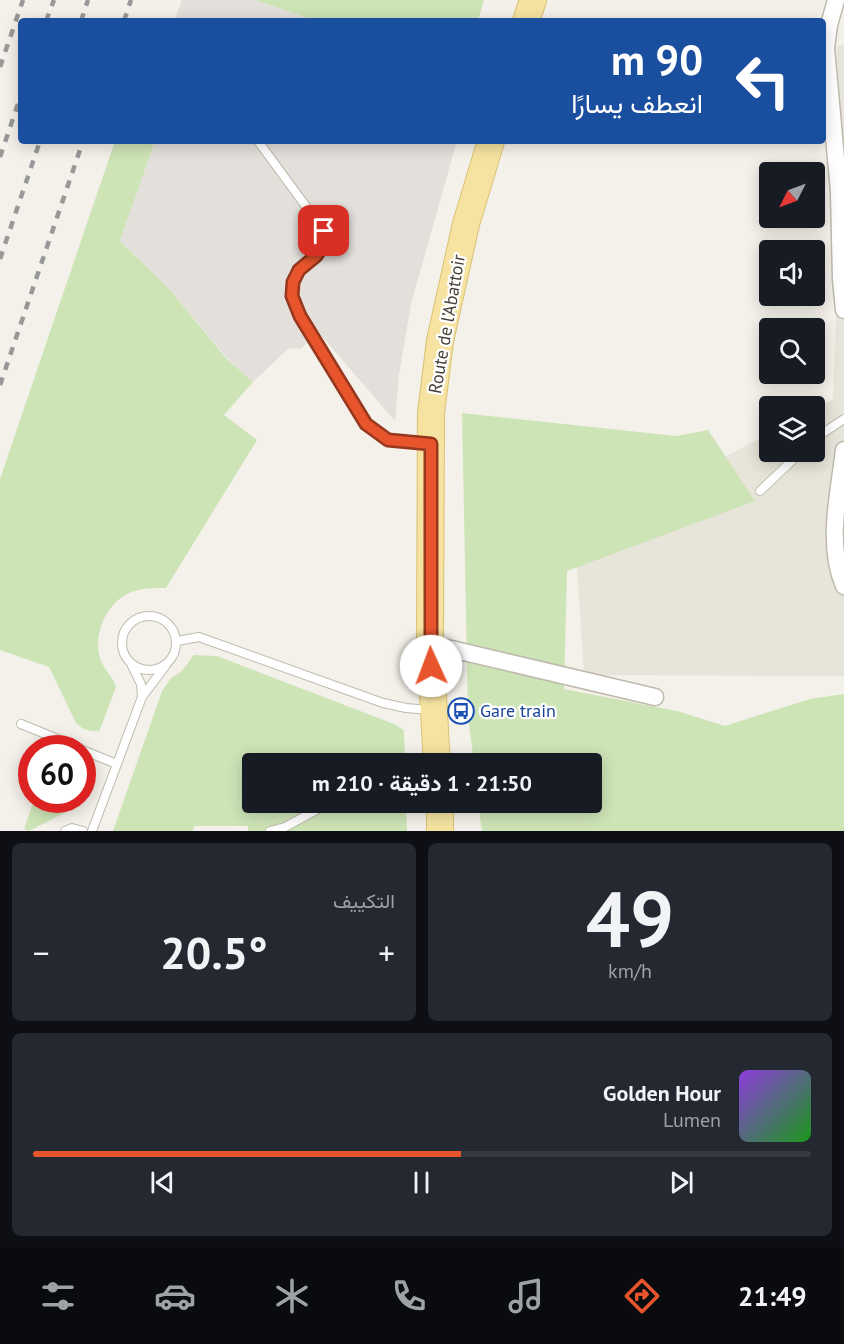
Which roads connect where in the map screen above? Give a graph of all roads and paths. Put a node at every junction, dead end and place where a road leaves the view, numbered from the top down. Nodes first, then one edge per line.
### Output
1 (532, 0) edge
2 (836, 0) edge
3 (527, 18) edge
4 (260, 144) edge
5 (489, 144) edge
6 (844, 310) edge
7 (844, 419) edge
8 (825, 432) edge
9 (431, 444) junction
10 (844, 450) edge
11 (790, 462) edge
12 (760, 491) dead end
13 (844, 586) edge
14 (177, 641) junction
15 (430, 644) junction
16 (131, 663) junction
17 (166, 666) junction
18 (142, 697) junction
19 (655, 697) dead end
20 (434, 710) junction
21 (21, 724) dead end
22 (47, 735) edge
23 (436, 753) edge
24 (96, 755) edge
25 (117, 764) junction
26 (311, 813) edge
27 (440, 813) edge
28 (65, 831) edge
29 (83, 831) edge
30 (92, 831) edge
31 (270, 831) edge
32 (440, 831) edge

1 - 3 main road
2 - 6 street
4 - 9 lane
5 - 9 main road, Route de l’Abattoir
7 - 8 lane
9 - 15 main road, Route de l’Abattoir
10 - 13 street
11 - 12 lane
14 - 16 lane
14 - 17 lane
14 - 20 lane
15 - 19 street
15 - 20 main road, Route de l’Abattoir
16 - 17 lane
16 - 18 lane
17 - 18 lane
18 - 25 lane
20 - 23 main road, Route de l’Abattoir
21 - 22 lane
24 - 25 lane
25 - 30 lane
26 - 31 lane
27 - 32 main road
28 - 29 lane

